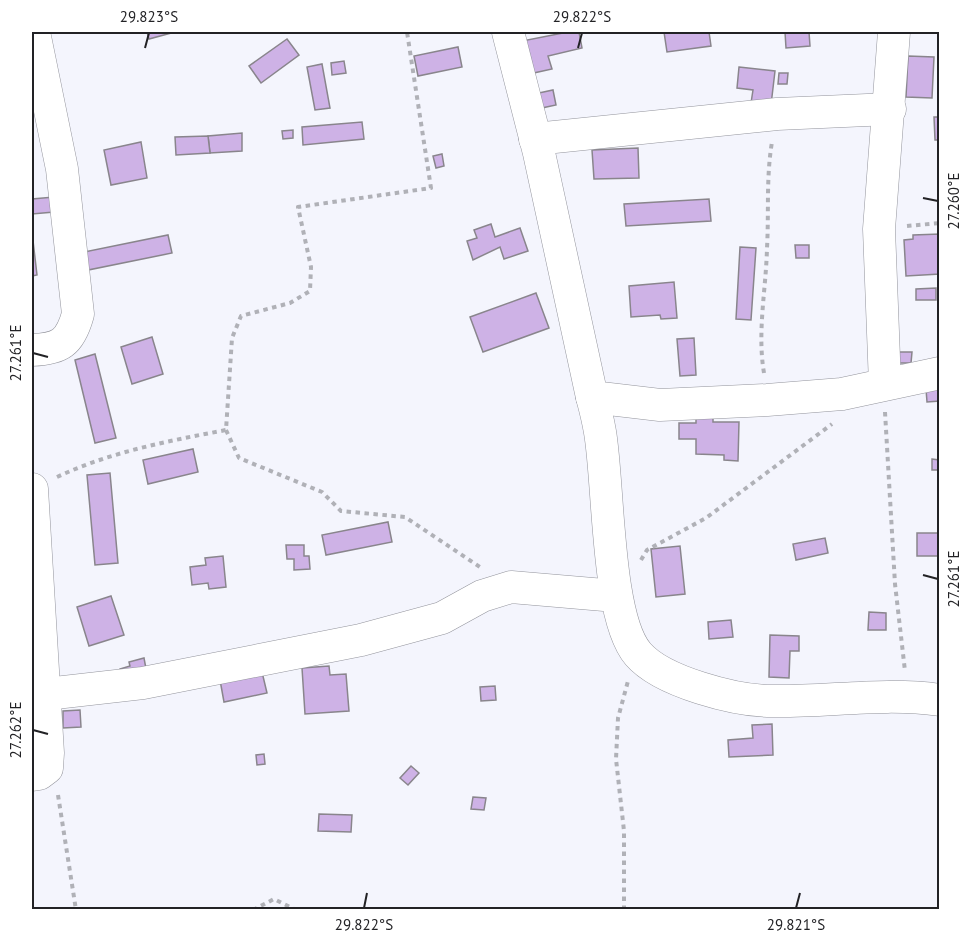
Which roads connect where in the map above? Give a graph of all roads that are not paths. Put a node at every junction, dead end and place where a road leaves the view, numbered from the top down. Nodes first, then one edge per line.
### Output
1 (34, 32) edge
2 (508, 32) edge
3 (894, 32) edge
4 (890, 109) junction
5 (536, 139) junction
6 (32, 350) edge
7 (939, 374) edge
8 (885, 384) junction
9 (592, 397) junction
10 (42, 484) edge
11 (616, 596) junction
12 (46, 694) junction
13 (939, 700) edge
14 (39, 772) edge

1 - 6 street
2 - 5 street
3 - 4 street
4 - 5 street
4 - 8 street
5 - 9 street
7 - 8 street
8 - 9 street
9 - 11 street
10 - 12 street
11 - 12 street
11 - 13 street
12 - 14 street

